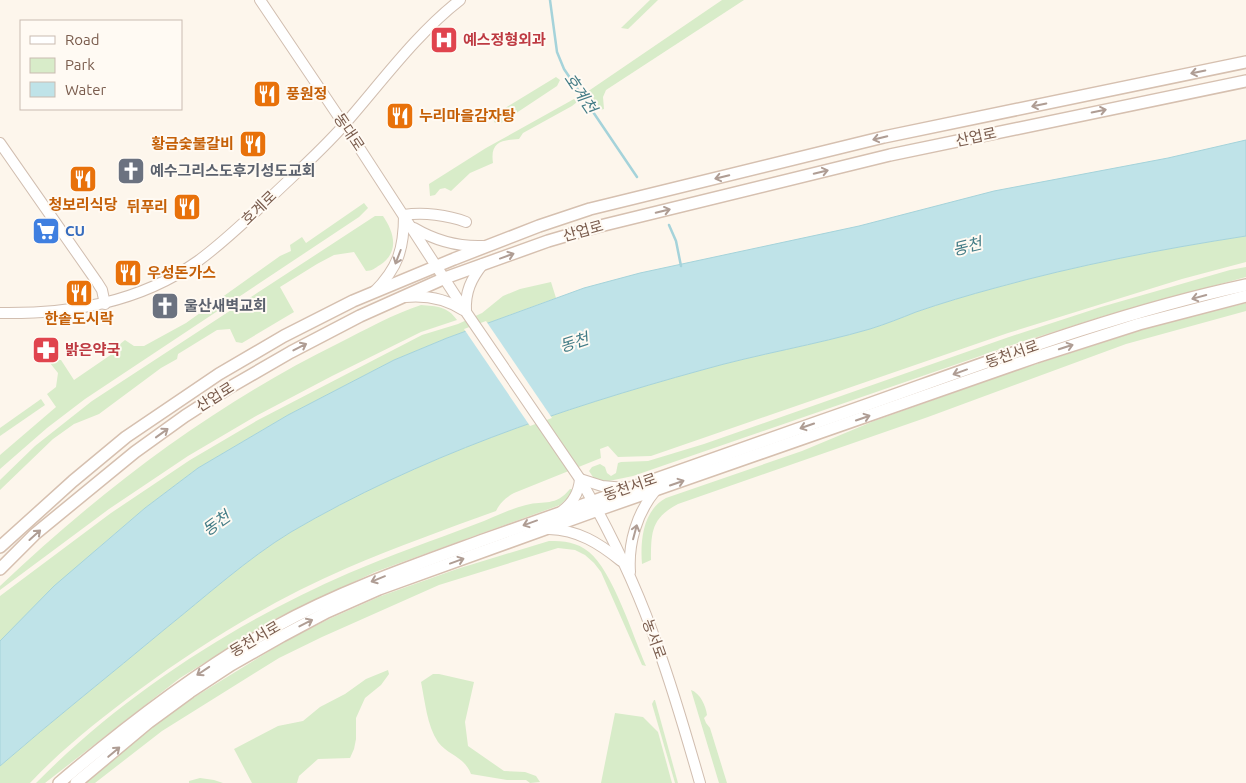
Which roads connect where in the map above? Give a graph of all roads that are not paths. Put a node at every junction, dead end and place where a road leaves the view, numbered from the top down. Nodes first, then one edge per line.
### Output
1 (260, 0) edge
2 (460, 0) edge
3 (1246, 62) edge
4 (1246, 81) edge
5 (344, 124) junction
6 (0, 143) edge
7 (404, 215) junction
8 (466, 222) dead end
9 (412, 227) junction
10 (487, 246) junction
11 (483, 264) junction
12 (436, 265) junction
13 (445, 278) junction
14 (1246, 286) edge
15 (373, 292) junction
16 (1246, 296) edge
17 (401, 298) junction
18 (105, 304) junction
19 (466, 312) junction
20 (0, 313) edge
21 (580, 479) junction
22 (627, 488) junction
23 (656, 491) junction
24 (595, 505) junction
25 (562, 511) junction
26 (546, 529) junction
27 (0, 546) edge
28 (624, 563) junction
29 (0, 568) edge
30 (630, 578) junction
31 (59, 783) edge
32 (76, 783) edge
33 (700, 783) edge

1 - 5 street, 동대로
2 - 5 street, 호계로
3 -> 10 main road, 산업로
11 -> 4 main road, 산업로
5 - 7 street, 동대로
5 - 18 street, 호계로
6 - 18 street
7 - 8 street
7 - 9 street, 동대로
7 -> 15 street
9 - 10 street
9 - 12 street, 동대로
10 - 12 main road, 산업로
11 - 13 main road, 산업로
11 - 19 street
12 - 13 street, 동대로
12 - 15 main road, 산업로
13 - 17 main road, 산업로
13 - 19 street, 동대로
14 -> 22 main road, 동천서로
15 - 27 main road, 산업로
23 -> 16 main road, 동천서로
17 - 19 street
29 -> 17 main road, 산업로
18 - 20 street, 호계로
19 - 21 street, 농서로
21 - 22 street
21 - 24 street, 농서로
21 - 25 street
22 - 24 main road, 동천서로
23 - 24 main road, 동천서로
30 -> 23 street
24 - 25 main road, 동천서로
24 - 26 main road, 동천서로
24 - 28 street, 농서로
25 -> 31 main road, 동천서로
26 - 28 street
32 -> 26 main road, 동천서로
28 - 30 street, 농서로
30 - 33 street, 농서로

